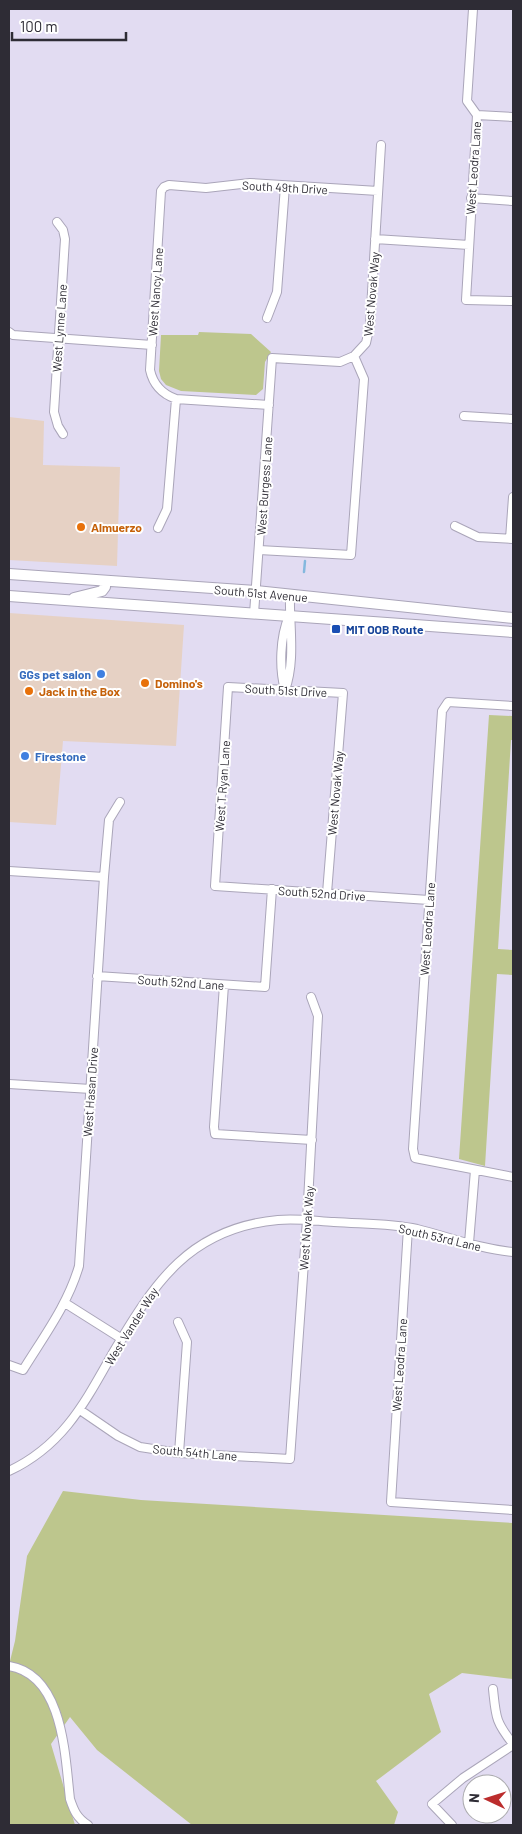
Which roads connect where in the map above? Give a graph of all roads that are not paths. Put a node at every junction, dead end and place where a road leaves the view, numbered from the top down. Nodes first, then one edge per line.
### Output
1 (474, 9) edge
2 (477, 116) junction
3 (513, 117) edge
4 (382, 144) dead end
5 (285, 186) junction
6 (164, 187) joint
7 (378, 191) junction
8 (471, 198) junction
9 (513, 201) edge
10 (57, 222) dead end
11 (375, 240) junction
12 (469, 245) junction
13 (513, 301) edge
14 (267, 318) dead end
15 (10, 335) edge
16 (58, 338) junction
17 (152, 344) junction
18 (354, 356) junction
19 (176, 399) junction
20 (269, 405) junction
21 (464, 416) dead end
22 (513, 419) edge
23 (63, 434) dead end
24 (513, 497) edge
25 (455, 526) dead end
26 (158, 528) dead end
27 (512, 539) edge
28 (259, 550) junction
29 (9, 574) edge
30 (105, 581) junction
31 (256, 591) junction
32 (290, 595) junction
33 (9, 596) edge
34 (63, 601) junction
35 (254, 614) junction
36 (289, 616) junction
37 (513, 618) edge
38 (513, 632) edge
39 (228, 687) joint
40 (284, 690) junction
41 (343, 693) joint
42 (513, 706) edge
43 (120, 802) dead end
44 (9, 871) edge
45 (104, 877) junction
46 (215, 886) joint
47 (272, 889) junction
48 (327, 893) junction
49 (429, 900) junction
50 (97, 976) junction
51 (224, 985) junction
52 (311, 998) dead end
53 (9, 1084) edge
54 (91, 1089) junction
55 (312, 1140) junction
56 (475, 1170) junction
57 (513, 1177) edge
58 (307, 1220) junction
59 (408, 1228) junction
60 (469, 1243) junction
61 (513, 1252) edge
62 (65, 1303) junction
63 (178, 1322) dead end
64 (122, 1339) junction
65 (9, 1365) edge
66 (80, 1410) junction
67 (179, 1453) junction
68 (290, 1459) joint
69 (9, 1471) edge
70 (513, 1510) edge
71 (9, 1666) edge
72 (493, 1688) dead end
73 (513, 1745) edge
74 (88, 1825) edge
75 (452, 1825) edge

1 - 2 street, West Leodra Lane
2 - 3 street
2 - 8 street, West Leodra Lane
4 - 7 street, West Novak Way
5 - 6 street, South 49th Drive
5 - 7 street, South 49th Drive
5 - 14 street
6 - 17 street, West Nancy Lane
7 - 11 street, West Novak Way
8 - 9 street
8 - 12 street, West Leodra Lane
10 - 16 street, West Lynne Lane
11 - 12 street
11 - 18 street, West Novak Way
12 - 13 street, West Leodra Lane
15 - 16 street
16 - 17 street
16 - 23 street, West Lynne Lane
17 - 19 street, West Nancy Lane
18 - 20 street, West Burgess Lane
18 - 28 street
19 - 20 street
19 - 26 street
20 - 28 street, West Burgess Lane
21 - 22 street
24 - 27 street
25 - 27 street
28 - 31 street, West Burgess Lane
29 - 30 main road, South 51st Avenue
30 - 31 main road, South 51st Avenue
30 - 34 main road
31 - 32 main road, South 51st Avenue
31 - 35 street, West Burgess Lane
32 - 36 street
32 - 37 main road, South 51st Avenue
33 - 34 main road, South 51st Avenue
34 - 35 main road, South 51st Avenue
35 - 36 main road, South 51st Avenue
36 - 38 main road, South 51st Avenue
36 - 40 street
39 - 40 street, South 51st Drive
39 - 46 street, West T Ryan Lane
40 - 41 street, South 51st Drive
41 - 48 street, West Novak Way
42 - 49 street, West Leodra Lane
43 - 45 street, West Hasan Drive
44 - 45 street
45 - 50 street, West Hasan Drive
46 - 47 street, South 52nd Drive
47 - 48 street, South 52nd Drive
47 - 51 street, South 52nd Lane
48 - 49 street, South 52nd Drive
49 - 56 street, West Leodra Lane
50 - 51 street, South 52nd Lane
50 - 54 street, West Hasan Drive
51 - 55 street
52 - 55 street, West Novak Way
53 - 54 street
54 - 62 street, West Hasan Drive
55 - 58 street, West Novak Way
56 - 57 street
56 - 60 street
58 - 59 street, South 53rd Lane
58 - 64 street, West Vander Way
58 - 68 street, West Novak Way
59 - 60 street, South 53rd Lane
59 - 70 street, West Leodra Lane
60 - 61 street, South 53rd Lane
62 - 64 street
62 - 65 street, West Hasan Drive
63 - 67 street
64 - 66 street, West Vander Way
66 - 67 street, South 54th Lane
66 - 69 street, West Vander Way
67 - 68 street, South 54th Lane
71 - 74 street
72 - 73 street
73 - 75 street

